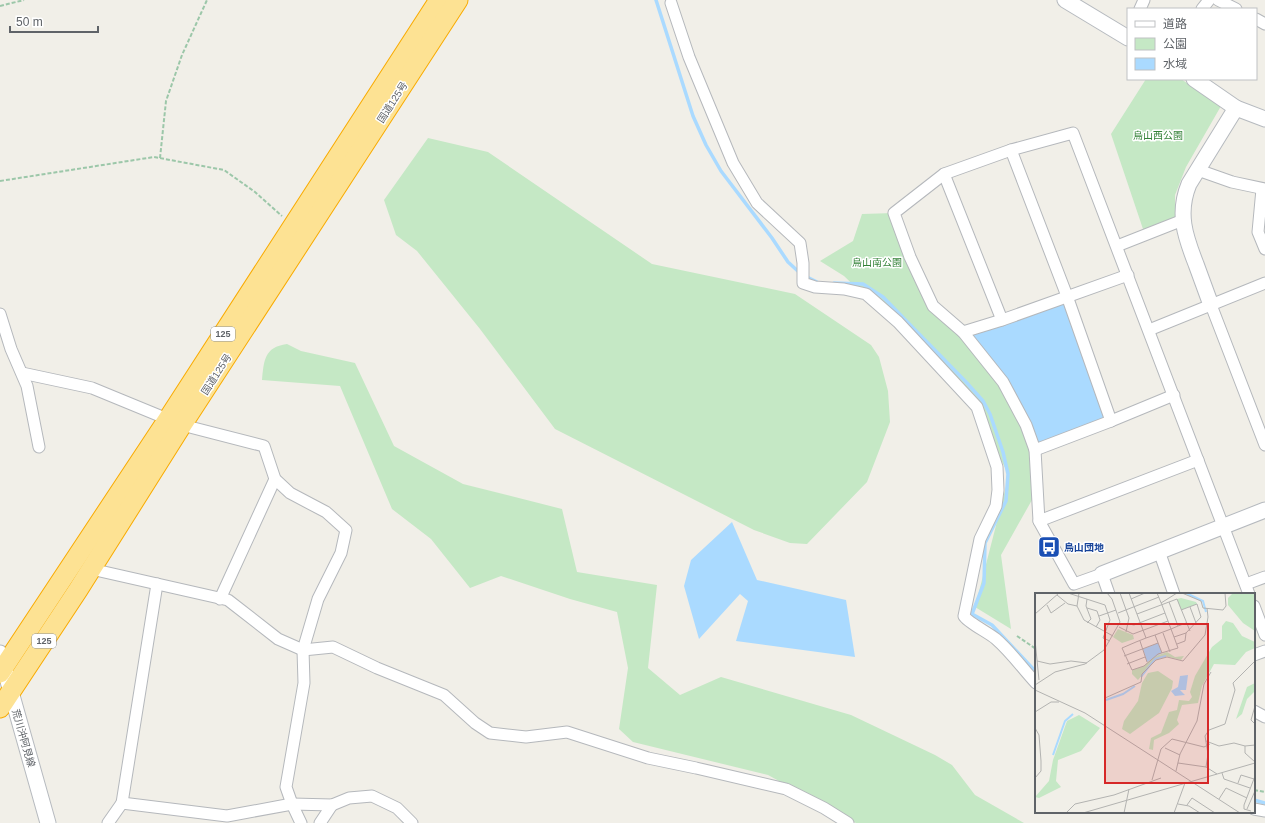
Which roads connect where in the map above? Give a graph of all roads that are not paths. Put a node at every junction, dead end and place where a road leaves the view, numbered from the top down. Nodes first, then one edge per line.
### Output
1 (439, 0) edge
2 (458, 0) edge
3 (1065, 0) edge
4 (1209, 0) edge
5 (1218, 0) edge
6 (671, 3) dead end
7 (1203, 8) edge
8 (1234, 8) edge
9 (1127, 37) edge
10 (1195, 80) edge
11 (1236, 108) junction
12 (1265, 119) edge
13 (1011, 150) junction
14 (1198, 170) junction
15 (944, 174) junction
16 (1263, 189) edge
17 (1183, 220) junction
18 (1117, 246) junction
19 (1265, 249) edge
20 (1128, 275) junction
21 (1265, 283) edge
22 (1067, 296) junction
23 (1211, 305) junction
24 (0, 314) edge
25 (1002, 320) junction
26 (1149, 330) junction
27 (964, 332) junction
28 (22, 373) junction
29 (1174, 395) junction
30 (1111, 421) junction
31 (175, 422) junction
32 (1265, 445) edge
33 (39, 447) dead end
34 (1035, 450) junction
35 (1198, 460) junction
36 (275, 480) junction
37 (1265, 510) edge
38 (1040, 520) junction
39 (1223, 526) junction
40 (1158, 552) junction
41 (91, 569) junction
42 (1102, 574) junction
43 (1265, 577) edge
44 (157, 584) junction
45 (1247, 589) edge
46 (1109, 593) edge
47 (1174, 593) edge
48 (220, 599) junction
49 (1255, 609) edge
50 (1265, 635) edge
51 (303, 650) junction
52 (1265, 651) edge
53 (1255, 655) edge
54 (1, 664) edge
55 (1035, 682) edge
56 (10, 692) junction
57 (0, 708) edge
58 (1255, 711) edge
59 (1265, 716) edge
60 (122, 803) junction
61 (292, 804) junction
62 (332, 805) junction
63 (1255, 808) edge
64 (1265, 811) edge
65 (48, 823) edge
66 (108, 823) edge
67 (301, 823) edge
68 (320, 823) edge
69 (412, 823) edge
70 (848, 823) edge

1 - 31 highway, 国道125号 / 125
2 - 31 highway, 国道125号 / 125
3 - 9 street
4 - 7 street
5 - 8 street
6 - 55 street
10 - 11 street
11 - 12 street
11 - 14 street
13 - 15 street
13 - 18 street
13 - 22 street
14 - 16 street
14 - 17 street
15 - 25 street
15 - 27 street
16 - 19 street
17 - 18 street
17 - 23 street
18 - 20 street
20 - 22 street
20 - 26 street
21 - 23 street
22 - 25 street
22 - 30 street
23 - 26 street
23 - 32 street
24 - 28 street
25 - 27 street
26 - 29 street
27 - 34 street
28 - 31 street
28 - 33 street
29 - 30 street
29 - 35 street
30 - 34 street
31 - 36 street
31 - 41 highway, 国道125号 / 125
31 - 54 highway, 国道125号 / 125
34 - 38 street
35 - 38 street
35 - 39 street
36 - 48 street
36 - 51 street
37 - 39 street
38 - 42 street
39 - 40 street
39 - 45 street
40 - 42 street
40 - 47 street
41 - 44 street
41 - 56 highway, 国道125号 / 125
42 - 46 street
43 - 45 street
44 - 48 street
44 - 60 street
48 - 51 street
49 - 50 street
51 - 61 street
51 - 70 street
52 - 53 street
54 - 56 street, 荒川沖阿見線
56 - 57 highway, 国道125号 / 125
56 - 65 street, 荒川沖阿見線
58 - 59 street
60 - 61 street
60 - 66 street
61 - 62 street
61 - 67 street
62 - 68 street
62 - 69 street
63 - 64 street

